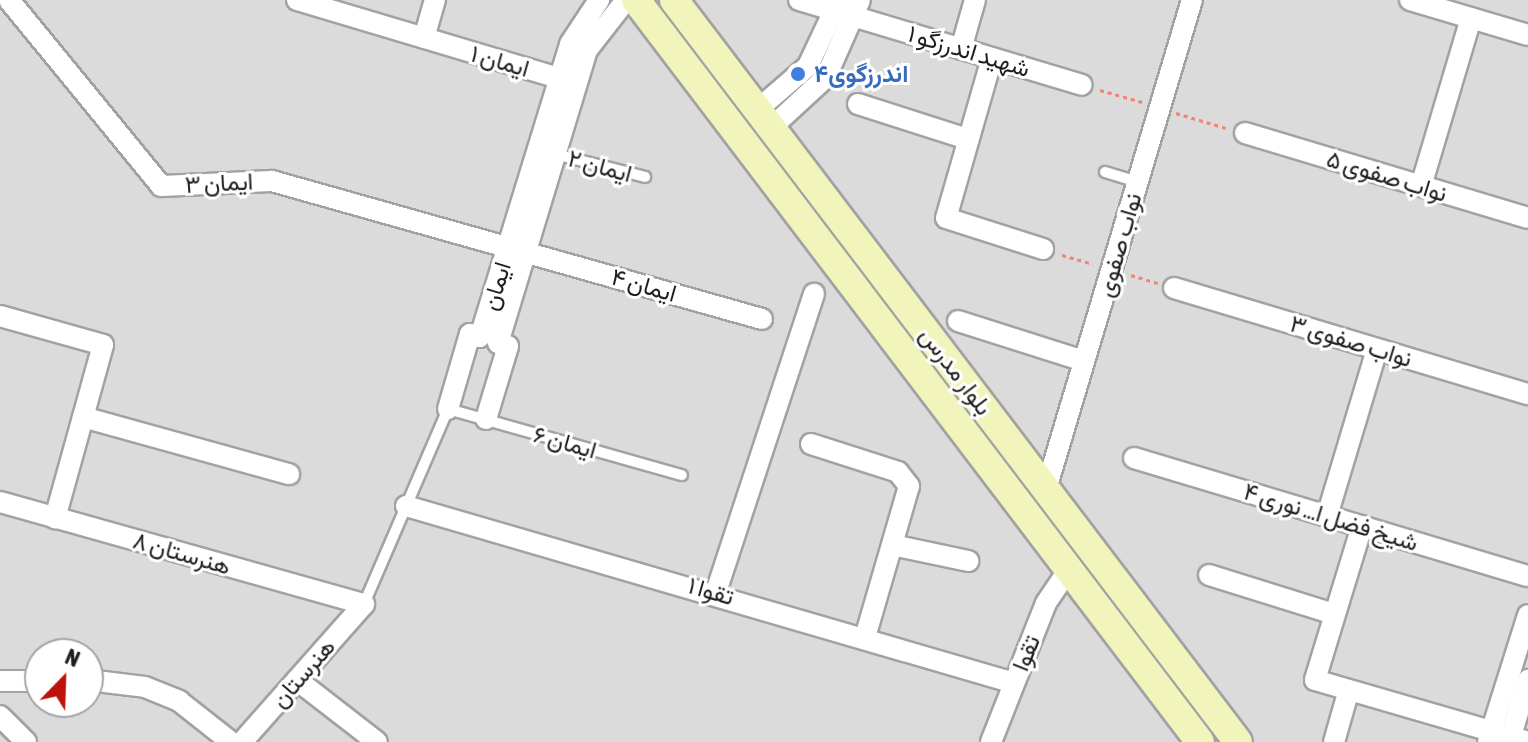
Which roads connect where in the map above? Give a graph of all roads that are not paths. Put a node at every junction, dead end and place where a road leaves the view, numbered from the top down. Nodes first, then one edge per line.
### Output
1 (9, 0) edge
2 (297, 0) edge
3 (435, 0) edge
4 (599, 0) edge
5 (626, 0) edge
6 (636, 0) edge
7 (674, 0) edge
8 (799, 0) edge
9 (975, 0) edge
10 (1192, 0) edge
11 (1410, 0) edge
12 (848, 7) edge
13 (1471, 18) junction
14 (1528, 35) edge
15 (424, 38) junction
16 (961, 49) junction
17 (992, 58) junction
18 (568, 81) junction
19 (1082, 85) dead end
20 (858, 104) dead end
21 (764, 119) junction
22 (1245, 133) dead end
23 (967, 139) junction
24 (555, 154) junction
25 (1105, 172) dead end
26 (645, 177) dead end
27 (1138, 182) junction
28 (1421, 186) junction
29 (1528, 218) edge
30 (517, 248) junction
31 (1043, 249) dead end
32 (1174, 288) dead end
33 (814, 294) dead end
34 (0, 316) edge
35 (762, 319) dead end
36 (958, 321) dead end
37 (489, 340) junction
38 (1377, 349) junction
39 (1084, 361) junction
40 (1528, 394) edge
41 (448, 409) junction
42 (83, 417) junction
43 (486, 419) junction
44 (811, 444) dead end
45 (1134, 458) dead end
46 (289, 474) dead end
47 (682, 475) dead end
48 (1046, 489) junction
49 (0, 502) edge
50 (406, 506) junction
51 (1327, 516) junction
52 (55, 518) junction
53 (1362, 526) junction
54 (892, 545) junction
55 (968, 561) dead end
56 (1069, 569) junction
57 (1209, 575) dead end
58 (1528, 576) edge
59 (716, 592) junction
60 (364, 604) junction
61 (1334, 614) junction
62 (1528, 615) edge
63 (865, 637) junction
64 (297, 680) junction
65 (1528, 680) edge
66 (0, 681) edge
67 (24, 681) edge
68 (104, 682) edge
69 (1014, 683) junction
70 (1348, 693) junction
71 (0, 716) edge
72 (1505, 738) edge
73 (26, 742) edge
74 (231, 742) edge
75 (242, 742) edge
76 (377, 742) edge
77 (991, 742) edge
78 (1200, 742) edge
79 (1238, 742) edge
80 (1334, 742) edge

1 - 30 street, ایمان ۳
2 - 15 street, ایمان ۱
3 - 15 street
4 - 18 street, ایمان
5 - 18 street, ایمان
6 - 56 main road, بلوار مدرس
7 - 21 main road, بلوار مدرس
8 - 12 street, شهید اندرزگو ۱
9 - 16 street
10 - 27 street, نواب صفوی
11 - 13 street
12 - 16 street, شهید اندرزگو ۱
12 - 21 street
13 - 14 street
13 - 28 street
15 - 18 street, ایمان ۱
16 - 17 street, شهید اندرزگو ۱
17 - 19 street, شهید اندرزگو ۱
17 - 23 street
18 - 24 street, ایمان
18 - 30 street, ایمان
20 - 23 street
21 - 48 main road, بلوار مدرس
22 - 28 street, نواب صفوی ۵
23 - 31 street
24 - 26 lane, ایمان ۲
24 - 30 street, ایمان
25 - 27 lane
27 - 39 street, نواب صفوی
28 - 29 street, نواب صفوی ۵
30 - 35 street, ایمان ۴
30 - 37 street, ایمان
32 - 38 street, نواب صفوی ۳
33 - 59 street
34 - 42 street
36 - 39 street
37 - 41 street, ایمان
37 - 43 street, ایمان
38 - 40 street, نواب صفوی ۳
38 - 51 street
39 - 48 street, نواب صفوی
41 - 43 lane, ایمان ۶
41 - 50 lane, ایمان
42 - 46 street
42 - 52 street
43 - 47 lane, ایمان ۶
44 - 54 street
45 - 51 street, شیخ فضل ا... نوری ۴
48 - 79 main road, بلوار مدرس
49 - 52 street, هنرستان ۸
50 - 59 street, تقوا ۱
50 - 60 lane, ایمان
51 - 53 street, شیخ فضل ا... نوری ۴
52 - 60 street, هنرستان ۸
53 - 58 street, شیخ فضل ا... نوری ۴
53 - 61 street
54 - 55 street
54 - 63 street
56 - 69 street, تقوا
56 - 78 main road, بلوار مدرس
57 - 61 street
59 - 63 street, تقوا ۱
60 - 64 street, هنرستان
61 - 70 street
62 - 72 street
63 - 69 street, تقوا ۱
64 - 75 street, هنرستان
64 - 76 street
65 - 72 street
66 - 67 street
68 - 74 street
69 - 77 street, تقوا
70 - 72 street
70 - 80 street
71 - 73 street

